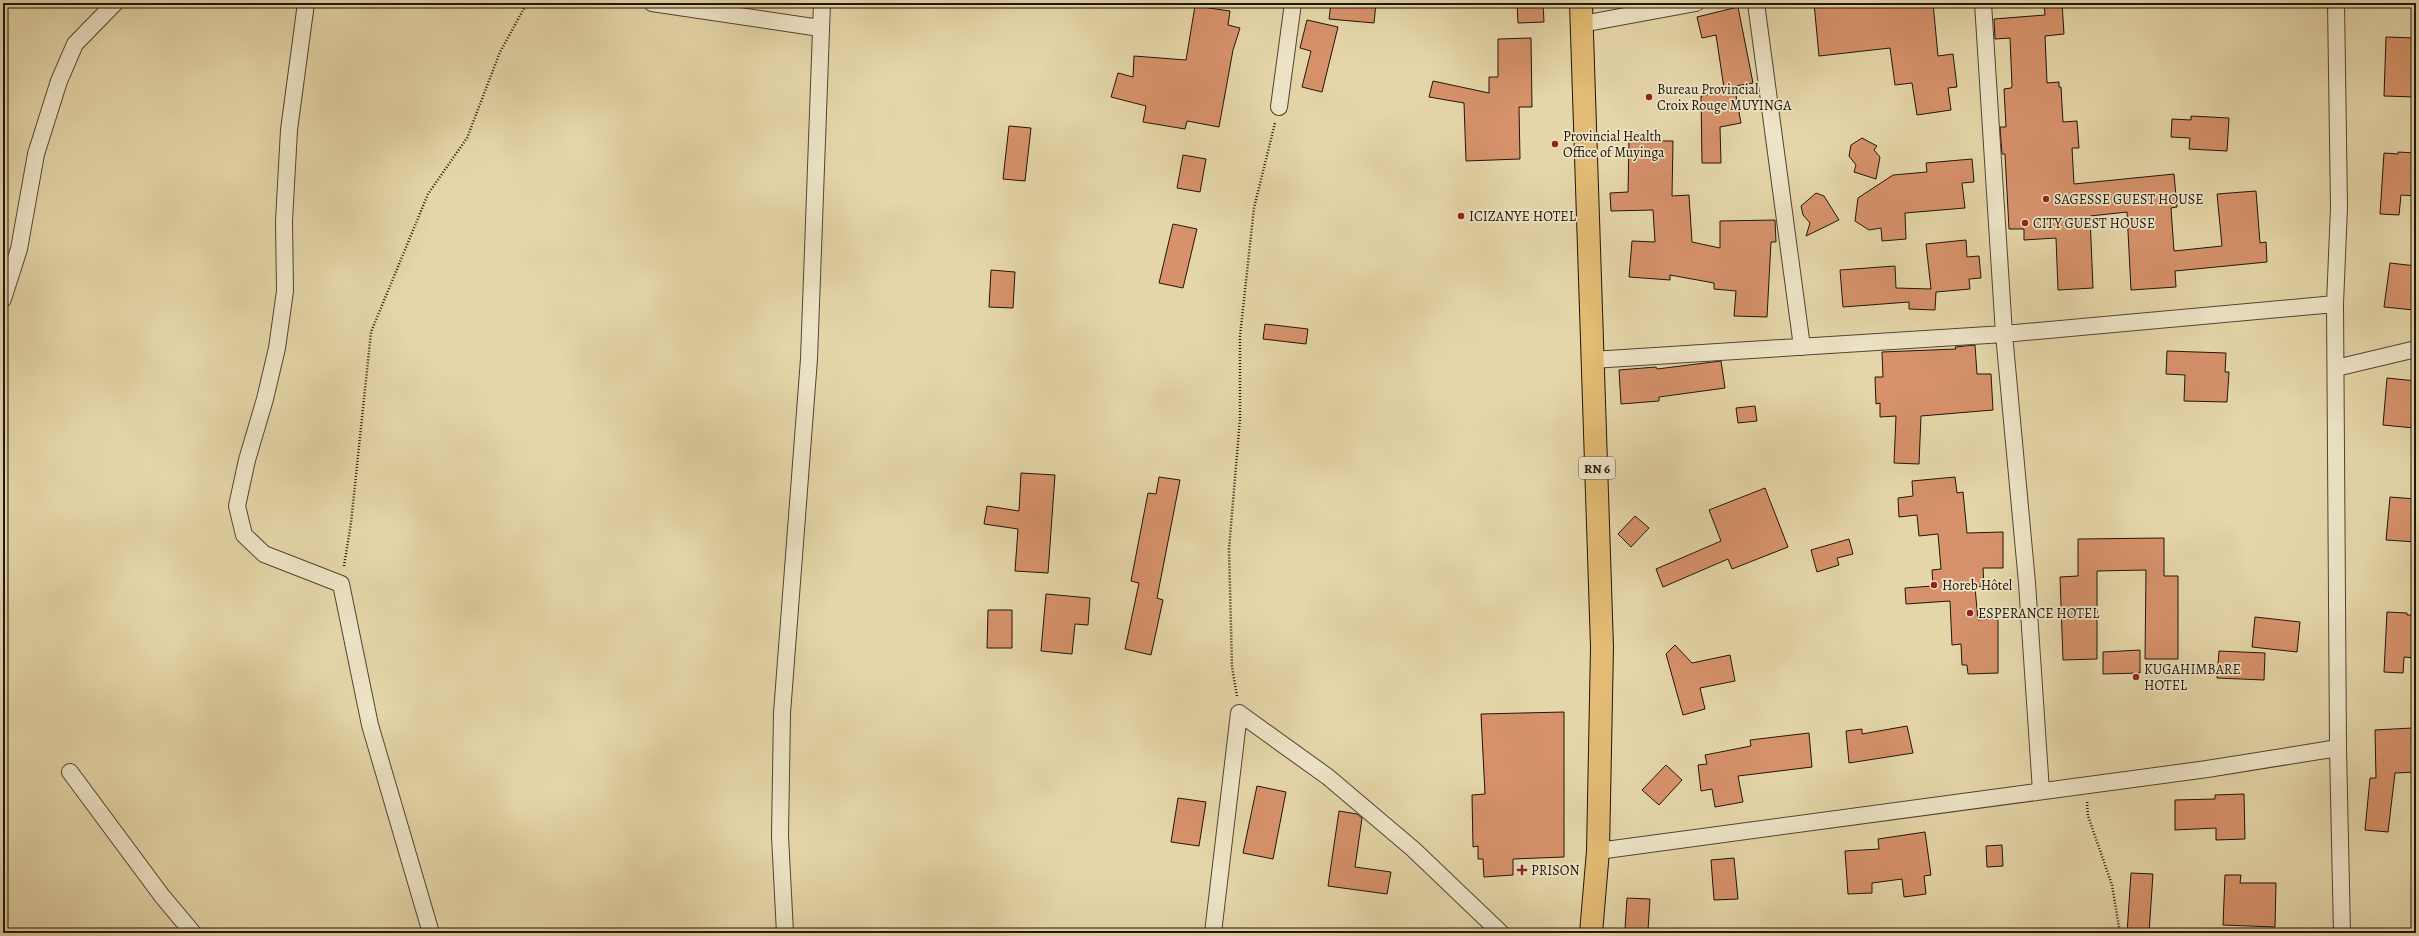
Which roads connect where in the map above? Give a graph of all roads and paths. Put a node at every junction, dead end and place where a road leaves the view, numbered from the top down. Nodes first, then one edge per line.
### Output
1 (115, 3) edge
2 (306, 3) edge
3 (527, 3) edge
4 (652, 3) edge
5 (822, 3) edge
6 (1292, 3) edge
7 (1696, 3) edge
8 (1756, 3) edge
9 (1983, 3) edge
10 (2336, 3) edge
11 (1582, 13) edge
12 (820, 28) junction
13 (1279, 107) joint
14 (3, 299) edge
15 (2335, 304) junction
16 (2004, 334) junction
17 (1802, 347) junction
18 (2416, 349) edge
19 (1592, 360) junction
20 (2336, 368) junction
21 (341, 584) junction
22 (1239, 713) junction
23 (2338, 748) junction
24 (70, 772) dead end
25 (2087, 786) junction
26 (2041, 791) junction
27 (1598, 851) junction
28 (193, 933) edge
29 (431, 933) edge
30 (785, 933) edge
31 (1213, 933) edge
32 (1501, 933) edge
33 (1591, 933) edge
34 (2120, 933) edge
35 (2342, 933) edge

1 - 14 street
2 - 21 street
3 - 21 path
4 - 12 street
5 - 12 street
6 - 13 street
7 - 11 street
8 - 17 street
9 - 16 street
10 - 15 street
11 - 19 main road, RN 6
12 - 30 street
13 - 22 path
15 - 16 street
15 - 20 street
16 - 17 street
16 - 26 street
17 - 19 street
18 - 20 street
19 - 27 main road, RN 6
20 - 23 street
21 - 29 street
22 - 31 street
22 - 32 street
23 - 25 street
23 - 35 street
24 - 28 street
25 - 26 street
25 - 34 path
26 - 27 street
27 - 33 main road, RN 6

